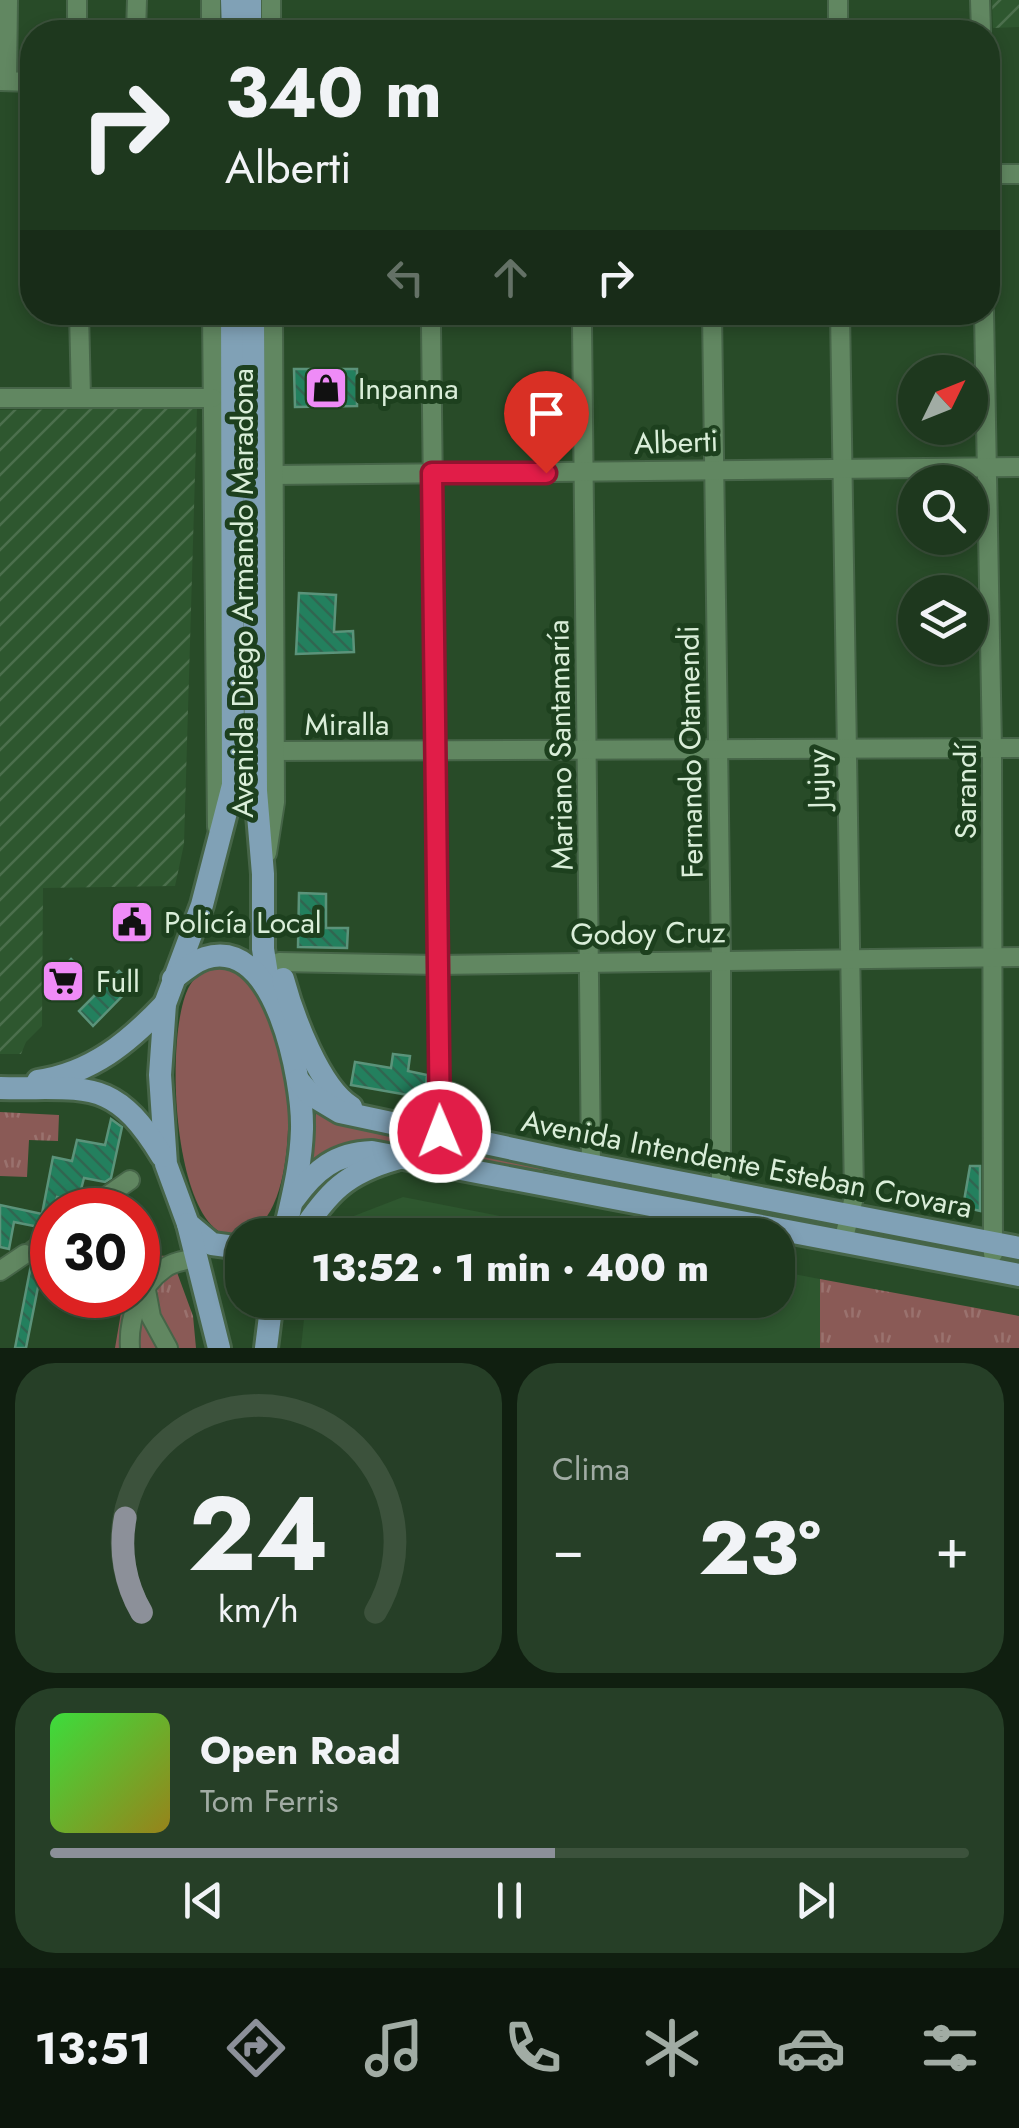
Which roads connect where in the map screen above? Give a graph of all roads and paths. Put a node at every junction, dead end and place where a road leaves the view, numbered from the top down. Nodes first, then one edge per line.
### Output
1 (8, 0) edge
2 (4, 81) edge
3 (78, 325) edge
4 (212, 325) edge
5 (232, 325) edge
6 (253, 325) edge
7 (273, 325) edge
8 (582, 325) edge
9 (712, 325) edge
10 (840, 325) edge
11 (984, 325) edge
12 (431, 327) dead end
13 (0, 398) edge
14 (81, 398) junction
15 (213, 398) junction
16 (985, 465) edge
17 (1019, 467) edge
18 (712, 468) junction
19 (988, 468) edge
20 (842, 469) junction
21 (898, 469) edge
22 (432, 473) junction
23 (584, 473) junction
24 (274, 476) junction
25 (987, 555) edge
26 (1019, 748) edge
27 (992, 749) junction
28 (717, 750) junction
29 (845, 750) junction
30 (275, 751) junction
31 (436, 752) junction
32 (587, 752) junction
33 (218, 852) junction
34 (263, 880) junction
35 (850, 957) junction
36 (994, 957) junction
37 (1019, 957) edge
38 (721, 959) junction
39 (279, 962) junction
40 (591, 962) junction
41 (438, 965) junction
42 (173, 978) junction
43 (269, 987) junction
44 (165, 1004) junction
45 (298, 1080) junction
46 (0, 1088) edge
47 (372, 1119) junction
48 (440, 1132) junction
49 (405, 1157) junction
50 (166, 1164) junction
51 (441, 1164) junction
52 (591, 1165) junction
53 (130, 1180) dead end
54 (118, 1188) edge
55 (720, 1190) junction
56 (852, 1216) junction
57 (291, 1218) edge
58 (294, 1218) edge
59 (301, 1218) edge
60 (188, 1224) junction
61 (843, 1242) junction
62 (994, 1243) junction
63 (225, 1246) edge
64 (1019, 1248) edge
65 (25, 1254) tunnel mouth
66 (196, 1258) junction
67 (991, 1269) junction
68 (0, 1271) edge
69 (1019, 1274) edge
70 (160, 1275) edge
71 (132, 1318) edge
72 (151, 1318) edge
73 (270, 1318) edge
74 (130, 1348) edge
75 (168, 1348) edge
76 (219, 1348) edge
77 (266, 1348) edge

1 - 2 street
3 - 14 street
4 - 15 street, Avenida Diego Armando Maradona
5 - 33 main road, Avenida Diego Armando Maradona
6 - 34 main road, Avenida Diego Armando Maradona
7 - 24 street, Avenida Diego Armando Maradona
8 - 23 street, Mariano Santamaría
9 - 18 street, Fernando Otamendi
10 - 20 street, Jujuy
11 - 16 street, Sarandí
12 - 22 street
13 - 14 street
14 - 15 street
15 - 33 street, Avenida Diego Armando Maradona
17 - 19 street, Alberti
18 - 20 street, Alberti
18 - 23 street, Alberti
18 - 28 street, Fernando Otamendi
20 - 21 street, Alberti
20 - 29 street, Jujuy
22 - 23 street, Alberti
22 - 24 street, Alberti
22 - 31 street
23 - 32 street, Mariano Santamaría
24 - 30 street, Avenida Diego Armando Maradona
25 - 27 street, Sarandí
26 - 27 street, Miralla
27 - 29 street, Miralla
27 - 36 street, Sarandí
28 - 29 street, Miralla
28 - 32 street, Miralla
28 - 38 street, Fernando Otamendi
29 - 35 street, Jujuy
30 - 31 street, Miralla
30 - 34 street, Avenida Diego Armando Maradona
31 - 32 street, Miralla
31 - 41 street
32 - 40 street, Mariano Santamaría
33 - 42 main road, Avenida Diego Armando Maradona
34 - 39 main road
34 - 43 main road, Avenida Diego Armando Maradona
35 - 36 street, Godoy Cruz
35 - 38 street, Godoy Cruz
35 - 56 street, Jujuy
36 - 37 street, Godoy Cruz
36 - 62 street, Sarandí
38 - 40 street, Godoy Cruz
38 - 55 street, Fernando Otamendi
39 - 41 street, Godoy Cruz
39 - 47 main road
40 - 41 street, Godoy Cruz
40 - 52 street, Mariano Santamaría
41 - 48 street
42 - 43 main road
42 - 44 main road, Avenida Diego Armando Maradona
43 - 45 main road, Avenida Diego Armando Maradona
44 - 46 main road
44 - 50 main road, Avenida Diego Armando Maradona
45 - 47 main road, Avenida Intendente Esteban Crovara
45 - 57 main road, Avenida Diego Armando Maradona
46 - 50 main road
47 - 48 main road, Avenida Intendente Esteban Crovara
48 - 51 street
48 - 52 main road, Avenida Intendente Esteban Crovara
49 - 51 main road, Avenida Intendente Esteban Crovara
49 - 58 main road, Avenida Intendente Esteban Crovara
49 - 59 main road
50 - 60 main road
51 - 61 main road, Avenida Intendente Esteban Crovara
52 - 55 main road, Avenida Intendente Esteban Crovara
53 - 54 street
55 - 56 main road, Avenida Intendente Esteban Crovara
56 - 61 street, Jujuy
56 - 62 main road, Avenida Intendente Esteban Crovara
60 - 63 main road
60 - 66 main road
61 - 67 main road, Avenida Intendente Esteban Crovara
62 - 64 main road, Avenida Intendente Esteban Crovara
62 - 67 street, Sarandí
65 - 68 street
66 - 70 street
66 - 76 main road
67 - 69 main road, Avenida Intendente Esteban Crovara
71 - 74 street
72 - 75 street
73 - 77 main road

